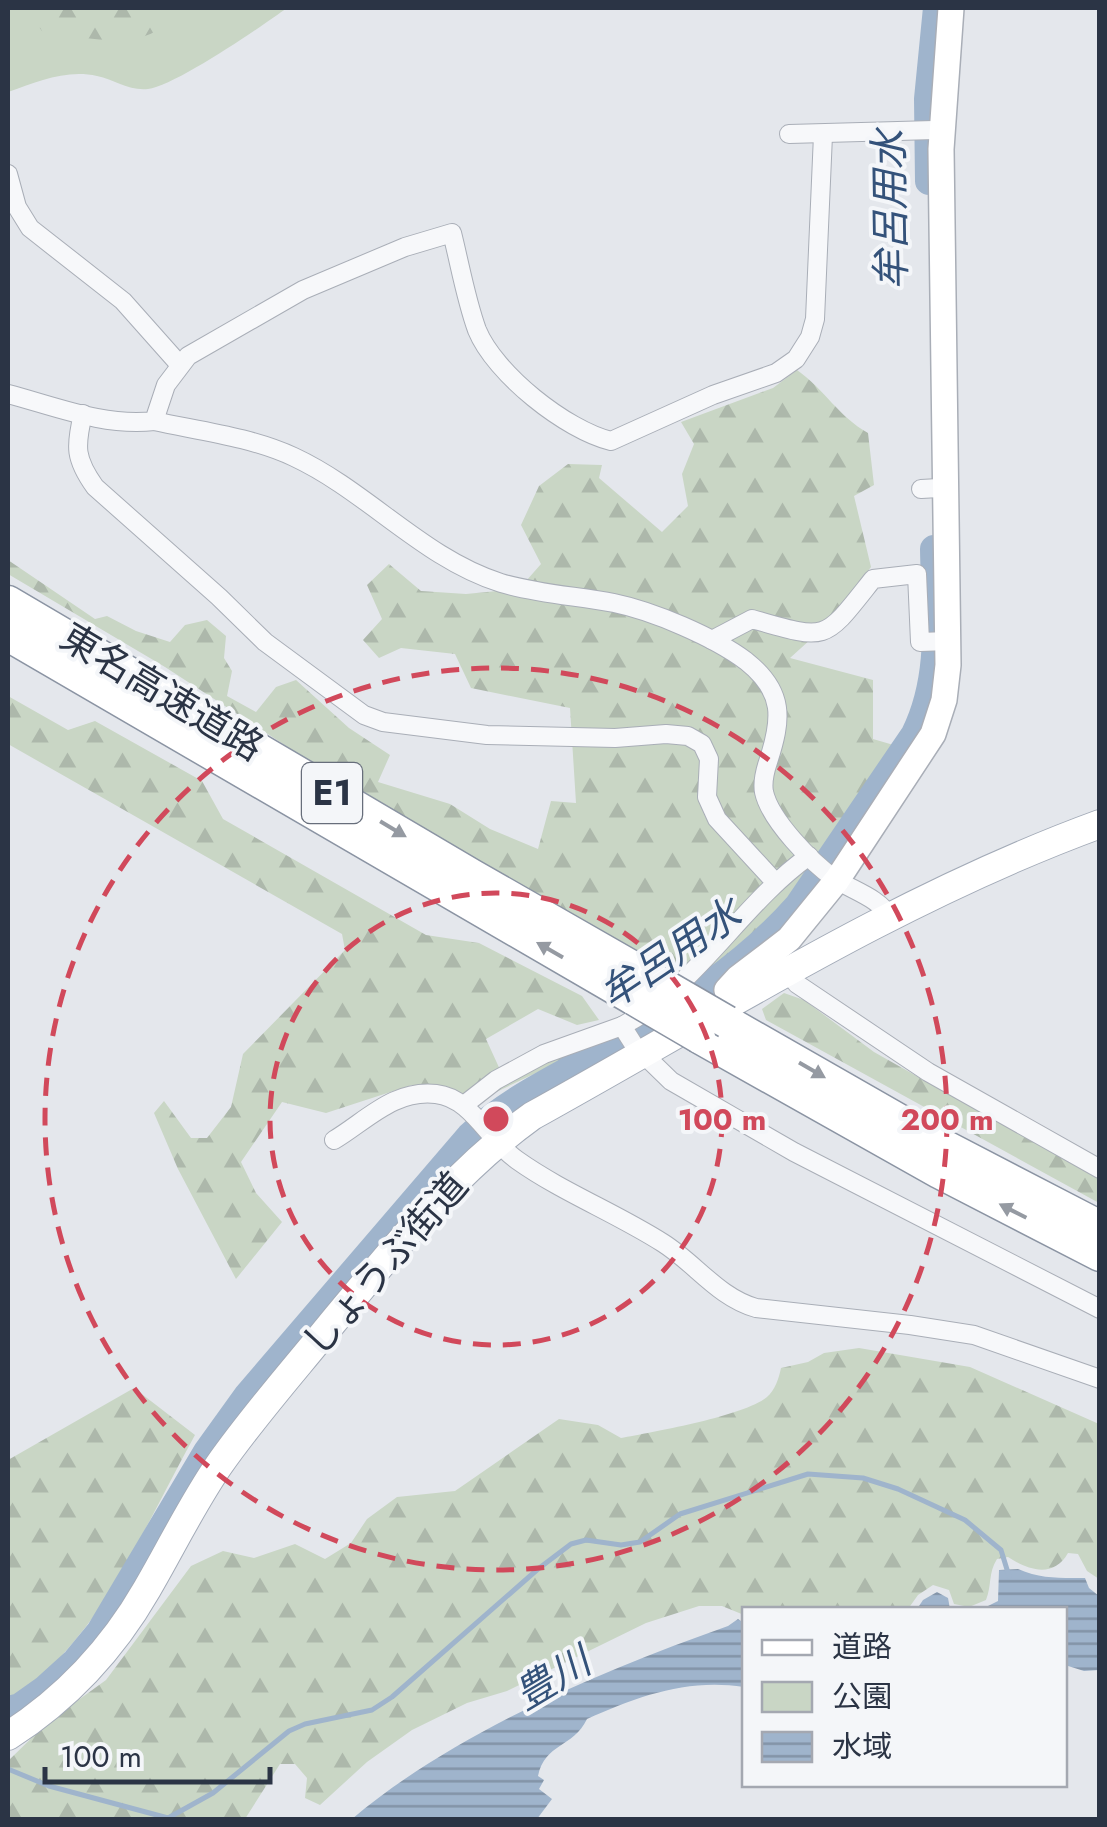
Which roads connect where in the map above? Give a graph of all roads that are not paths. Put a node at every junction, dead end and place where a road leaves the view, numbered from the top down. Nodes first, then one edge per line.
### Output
1 (952, 8) edge
2 (934, 130) dead end
3 (789, 134) dead end
4 (823, 135) junction
5 (8, 174) edge
6 (179, 364) junction
7 (8, 394) edge
8 (84, 414) junction
9 (154, 422) junction
10 (8, 602) edge
11 (8, 635) edge
12 (712, 640) junction
13 (938, 641) junction
14 (1100, 824) edge
15 (810, 858) junction
16 (834, 878) junction
17 (776, 883) junction
18 (890, 917) junction
19 (788, 973) junction
20 (719, 1021) junction
21 (636, 1023) junction
22 (467, 1109) junction
23 (492, 1138) junction
24 (334, 1140) dead end
25 (1100, 1169) edge
26 (1100, 1227) edge
27 (1100, 1255) edge
28 (1100, 1309) edge
29 (1100, 1379) edge
30 (8, 1736) edge

1 - 13 street
2 - 4 street
3 - 4 street
4 - 6 street
5 - 6 street
6 - 9 street
7 - 8 street
8 - 9 street
8 - 17 street
9 - 12 street
10 -> 21 highway, 東名高速道路 / E1
21 -> 11 highway, 東名高速道路 / E1
12 - 13 street
12 - 15 street
13 - 16 street
14 - 18 main road, しょうぶ街道
15 - 16 street
15 - 17 street
16 - 18 street
16 - 20 street
17 - 21 street
18 - 19 main road, しょうぶ街道
19 - 20 main road, しょうぶ街道
19 - 25 street
20 - 21 highway, 東名高速道路 / E1, bridge
20 - 21 main road, しょうぶ街道
20 -> 26 highway, 東名高速道路 / E1
27 -> 20 highway, 東名高速道路 / E1
21 - 22 street
21 - 23 main road, しょうぶ街道
21 - 28 street
22 - 23 street
22 - 24 street
23 - 29 street
23 - 30 main road, しょうぶ街道

